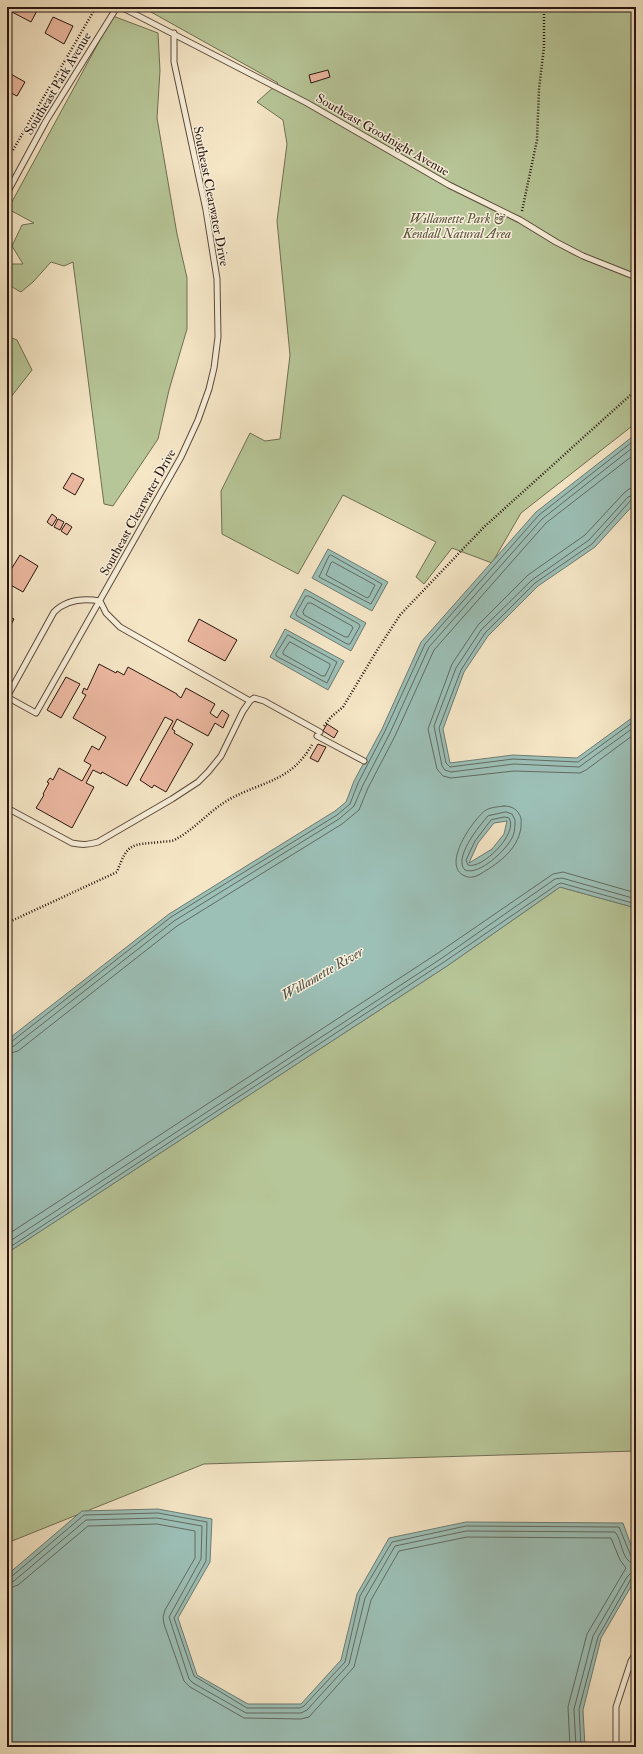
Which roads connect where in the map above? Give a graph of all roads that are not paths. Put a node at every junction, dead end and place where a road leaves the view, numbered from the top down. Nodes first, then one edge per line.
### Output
1 (117, 7) edge
2 (120, 7) edge
3 (174, 33) junction
4 (7, 193) edge
5 (636, 277) edge
6 (100, 601) junction
7 (7, 697) edge
8 (250, 701) junction
9 (364, 761) dead end
10 (7, 808) edge
11 (636, 1653) edge
12 (616, 1747) edge

1 - 4 lane, Southeast Park Avenue
2 - 3 lane, Southeast Goodnight Avenue
3 - 5 lane, Southeast Goodnight Avenue
3 - 6 lane, Southeast Clearwater Drive
6 - 7 lane
6 - 7 lane, Southeast Clearwater Drive
6 - 8 lane
8 - 9 lane
8 - 10 lane
11 - 12 lane

